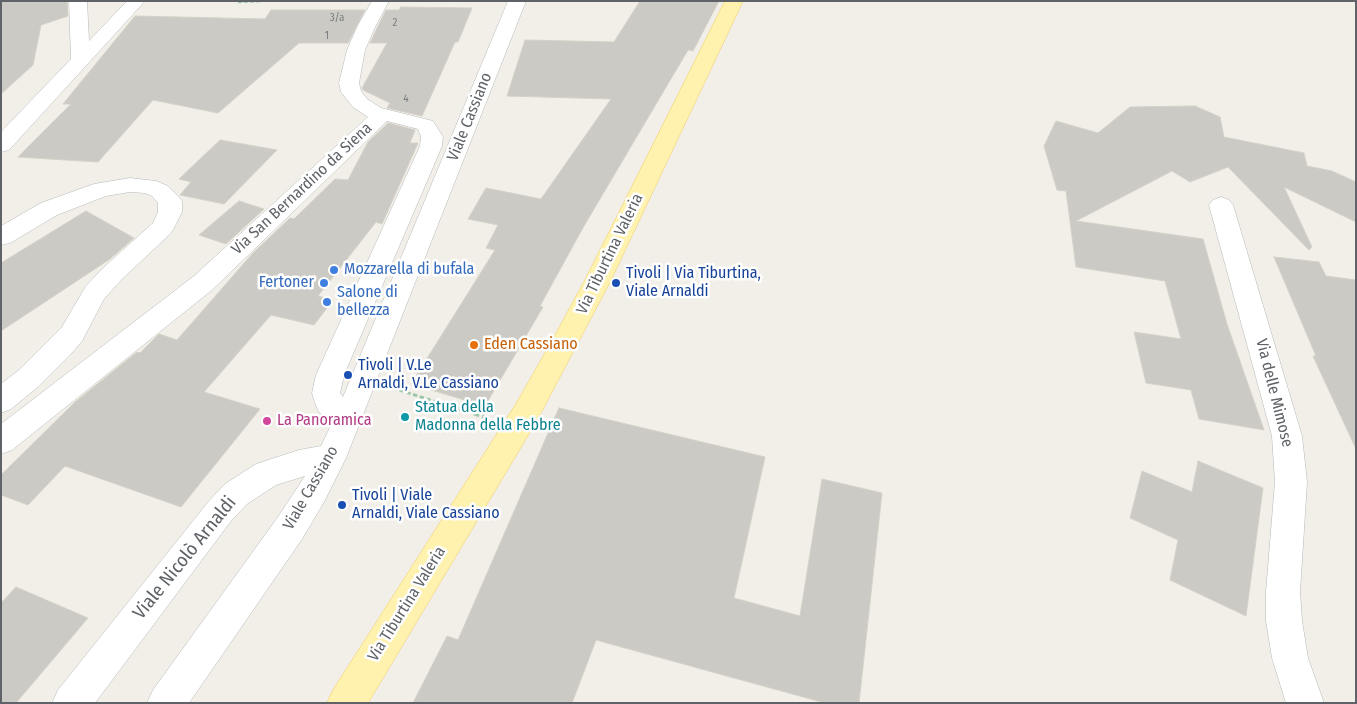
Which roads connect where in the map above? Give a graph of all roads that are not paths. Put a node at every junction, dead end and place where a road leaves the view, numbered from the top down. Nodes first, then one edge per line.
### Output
1 (78, 1) edge
2 (137, 1) edge
3 (381, 1) edge
4 (517, 1) edge
5 (734, 1) edge
6 (81, 62) junction
7 (382, 114) junction
8 (1, 145) edge
9 (1221, 205) dead end
10 (1, 237) edge
11 (1, 401) edge
12 (348, 420) junction
13 (1, 441) edge
14 (330, 458) junction
15 (71, 703) edge
16 (166, 703) edge
17 (346, 703) edge
18 (1305, 703) edge

1 - 6 street
2 - 6 street
3 - 7 street
4 - 12 street, Viale Cassiano
5 - 17 main road, Via Tiburtina Valeria
6 - 8 street
7 - 12 street, Via San Bernardino da Siena
7 - 13 street, Via San Bernardino da Siena
9 - 18 street, Via delle Mimose
10 - 11 street
12 - 14 street, Viale Cassiano
14 - 15 street, Viale Nicolò Arnaldi
14 - 16 street, Viale Cassiano

